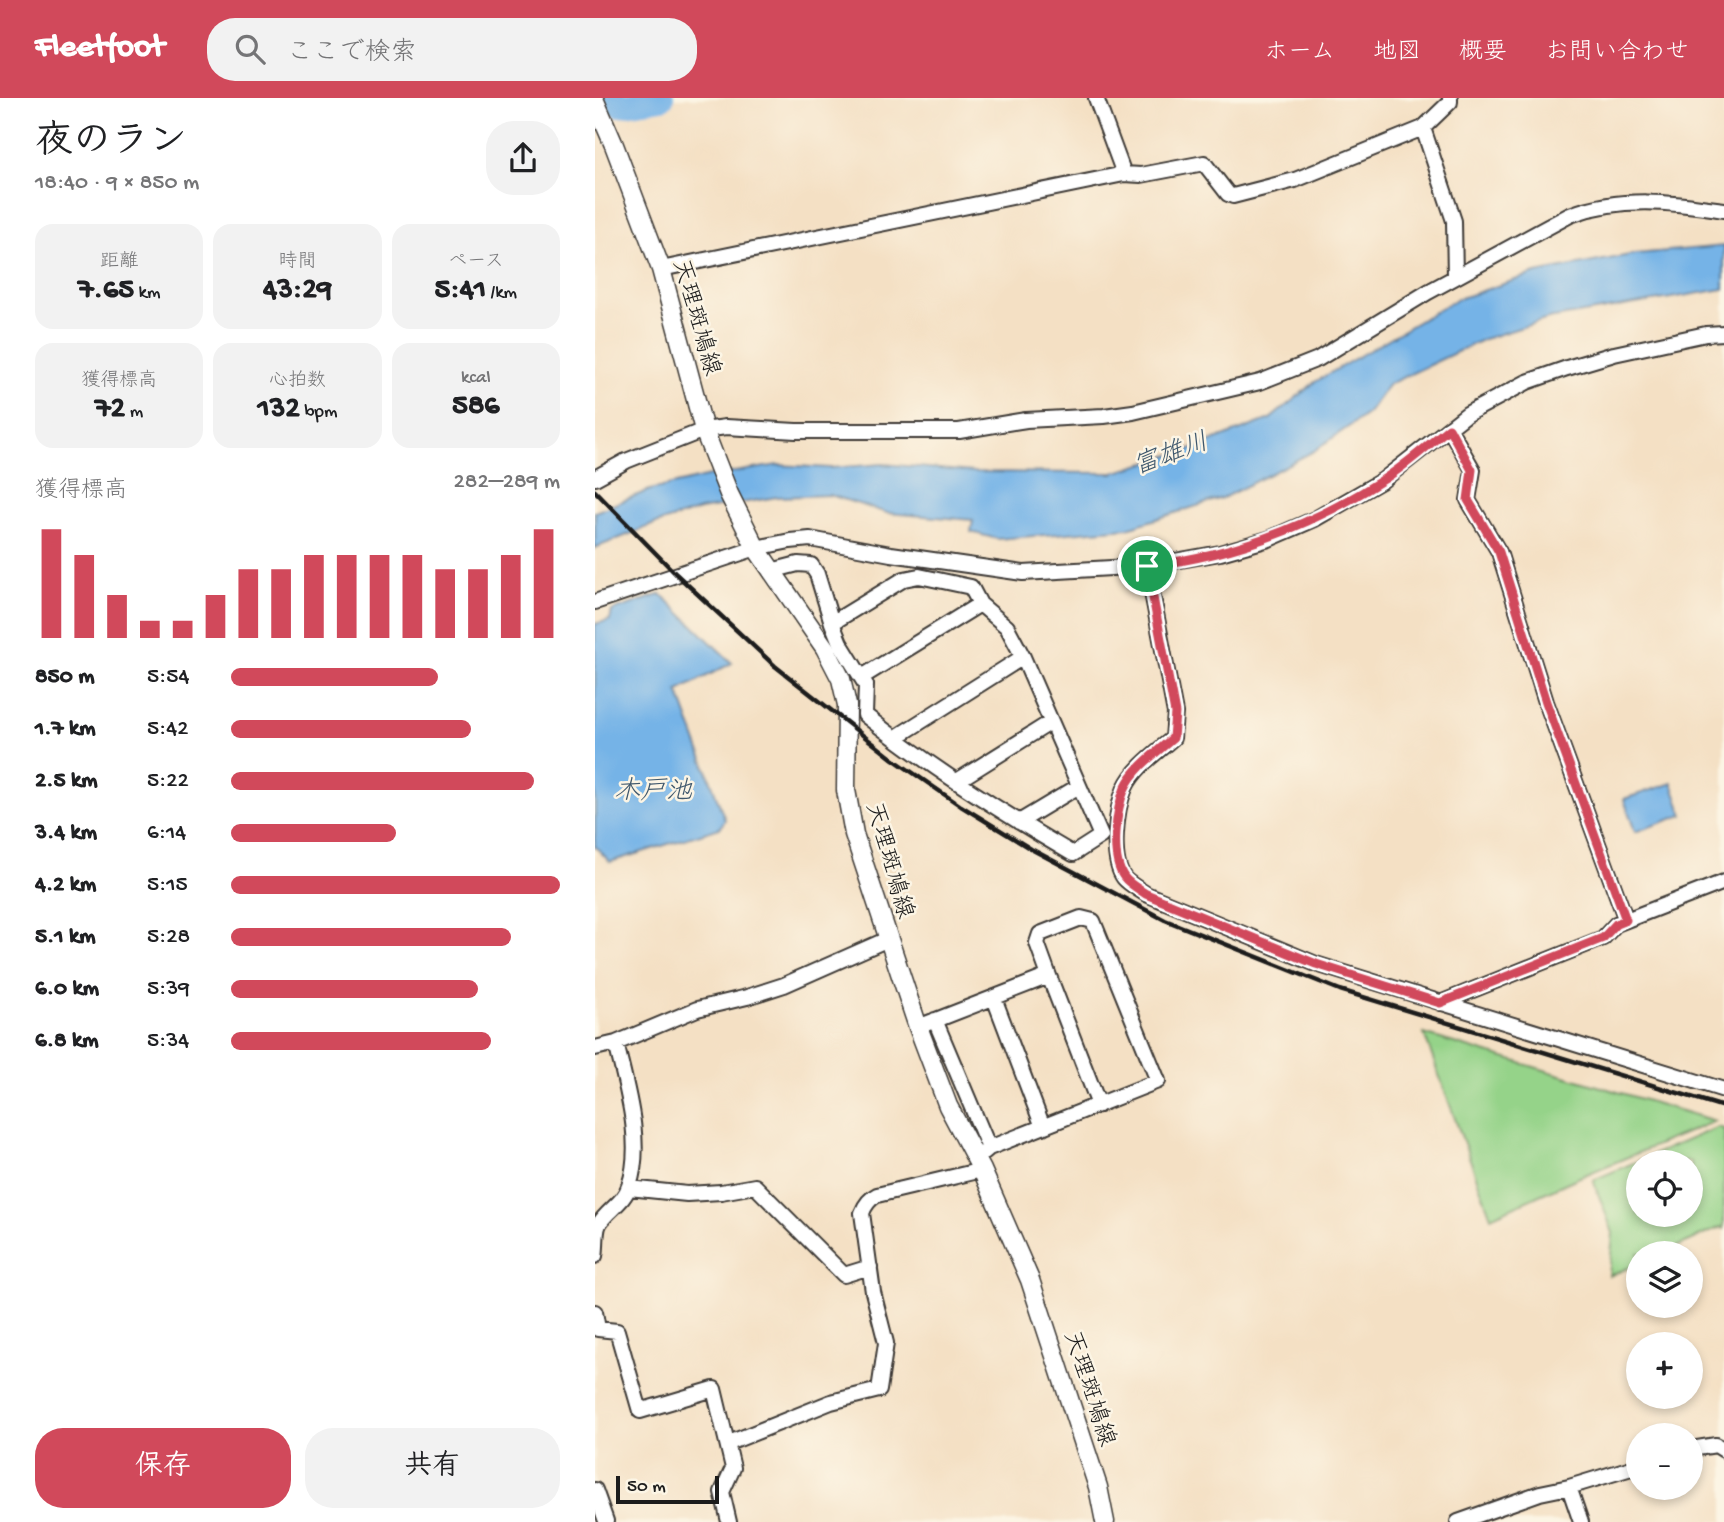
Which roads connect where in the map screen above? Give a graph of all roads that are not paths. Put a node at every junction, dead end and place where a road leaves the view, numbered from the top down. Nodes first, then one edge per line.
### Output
1 (1096, 98) edge
2 (1450, 98) edge
3 (596, 107) edge
4 (1423, 128) junction
5 (1124, 174) junction
6 (1724, 210) edge
7 (661, 269) junction
8 (1455, 277) junction
9 (1724, 333) edge
10 (1449, 428) junction
11 (706, 435) junction
12 (595, 478) edge
13 (757, 548) junction
14 (1147, 566) junction
15 (771, 571) junction
16 (595, 602) edge
17 (980, 604) junction
18 (832, 623) junction
19 (1023, 657) junction
20 (862, 677) junction
21 (1051, 722) junction
22 (895, 738) junction
23 (957, 781) junction
24 (1079, 786) junction
25 (1019, 822) junction
26 (1724, 882) edge
27 (1626, 920) junction
28 (888, 939) junction
29 (1049, 976) junction
30 (994, 998) junction
31 (1440, 1003) junction
32 (935, 1020) junction
33 (918, 1027) junction
34 (616, 1043) junction
35 (595, 1048) edge
36 (1724, 1090) edge
37 (1099, 1105) junction
38 (1043, 1127) junction
39 (982, 1159) junction
40 (629, 1188) junction
41 (595, 1256) edge
42 (870, 1267) junction
43 (595, 1312) edge
44 (729, 1443) junction
45 (1703, 1447) edge
46 (1724, 1450) edge
47 (1626, 1470) edge
48 (1569, 1487) junction
49 (595, 1490) edge
50 (607, 1522) edge
51 (729, 1522) edge
52 (1105, 1522) edge
53 (1458, 1522) edge
54 (1581, 1522) edge

1 - 5 street
2 - 4 street
3 - 7 main road, 天理斑鳩線
4 - 5 street
4 - 8 street
5 - 7 street
6 - 8 street
7 - 11 main road, 天理斑鳩線
8 - 11 street
9 - 10 street
10 - 14 street
10 - 27 street
11 - 12 street
11 - 13 main road, 天理斑鳩線
13 - 14 street
13 - 15 main road, 天理斑鳩線
13 - 16 street
14 - 31 street
15 - 18 street
15 - 28 main road, 天理斑鳩線
17 - 18 street
17 - 19 street
17 - 20 street
18 - 20 street
19 - 21 street
19 - 22 street
20 - 22 street
21 - 23 street
21 - 24 street
22 - 23 street
23 - 25 street
24 - 25 street
24 - 25 street
26 - 27 street
27 - 31 street
28 - 33 main road, 天理斑鳩線
28 - 34 street
29 - 30 street
29 - 37 street
29 - 37 street
30 - 32 street
30 - 38 street
31 - 36 street
32 - 33 street
32 - 39 street
33 - 39 main road, 天理斑鳩線
34 - 35 street
34 - 40 street
37 - 38 street
38 - 39 street
39 - 42 street
39 - 52 main road, 天理斑鳩線
40 - 41 street
40 - 42 street
42 - 44 street
43 - 44 street
44 - 51 street
45 - 46 street
47 - 48 street
48 - 53 street
48 - 54 street
49 - 50 street

